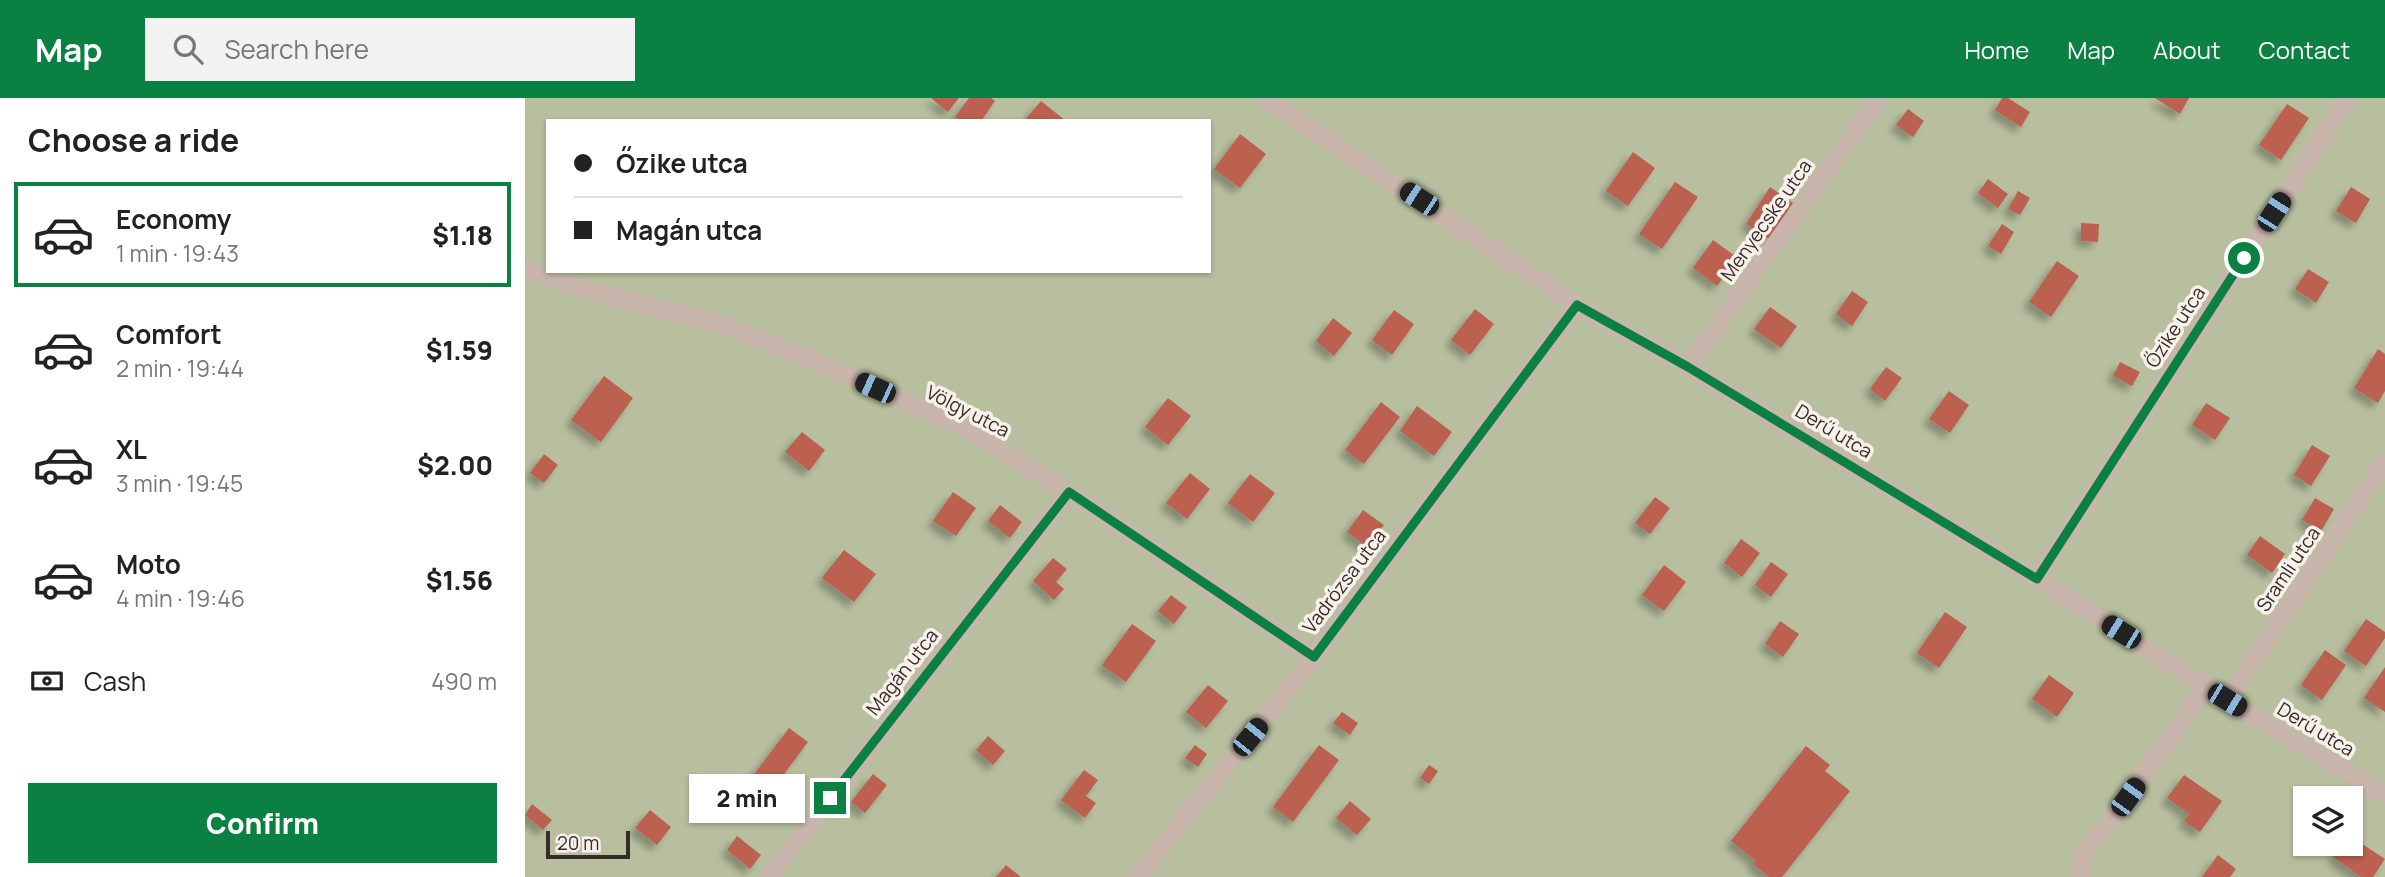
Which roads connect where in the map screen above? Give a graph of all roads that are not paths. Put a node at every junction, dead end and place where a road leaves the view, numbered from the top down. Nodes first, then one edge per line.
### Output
1 (1264, 98) edge
2 (1879, 98) edge
3 (2348, 98) edge
4 (525, 268) edge
5 (1577, 305) junction
6 (1688, 367) junction
7 (2385, 462) edge
8 (1069, 492) junction
9 (2037, 579) junction
10 (1314, 657) junction
11 (2206, 685) junction
12 (2227, 700) junction
13 (2385, 795) edge
14 (769, 877) edge
15 (1137, 877) edge
16 (2080, 877) edge

1 - 5 street, Derű utca
2 - 6 street, Menyecske utca
3 - 9 street, Őzike utca
4 - 8 street, Völgy utca
5 - 6 street, Derű utca
5 - 10 street, Vadrózsa utca
6 - 9 street, Derű utca
7 - 12 street, Sramli utca
8 - 10 street, Völgy utca
8 - 14 street, Magán utca
9 - 11 street, Derű utca
10 - 15 street, Vadrózsa utca
11 - 12 street, Derű utca
11 - 16 street
12 - 13 street, Derű utca

